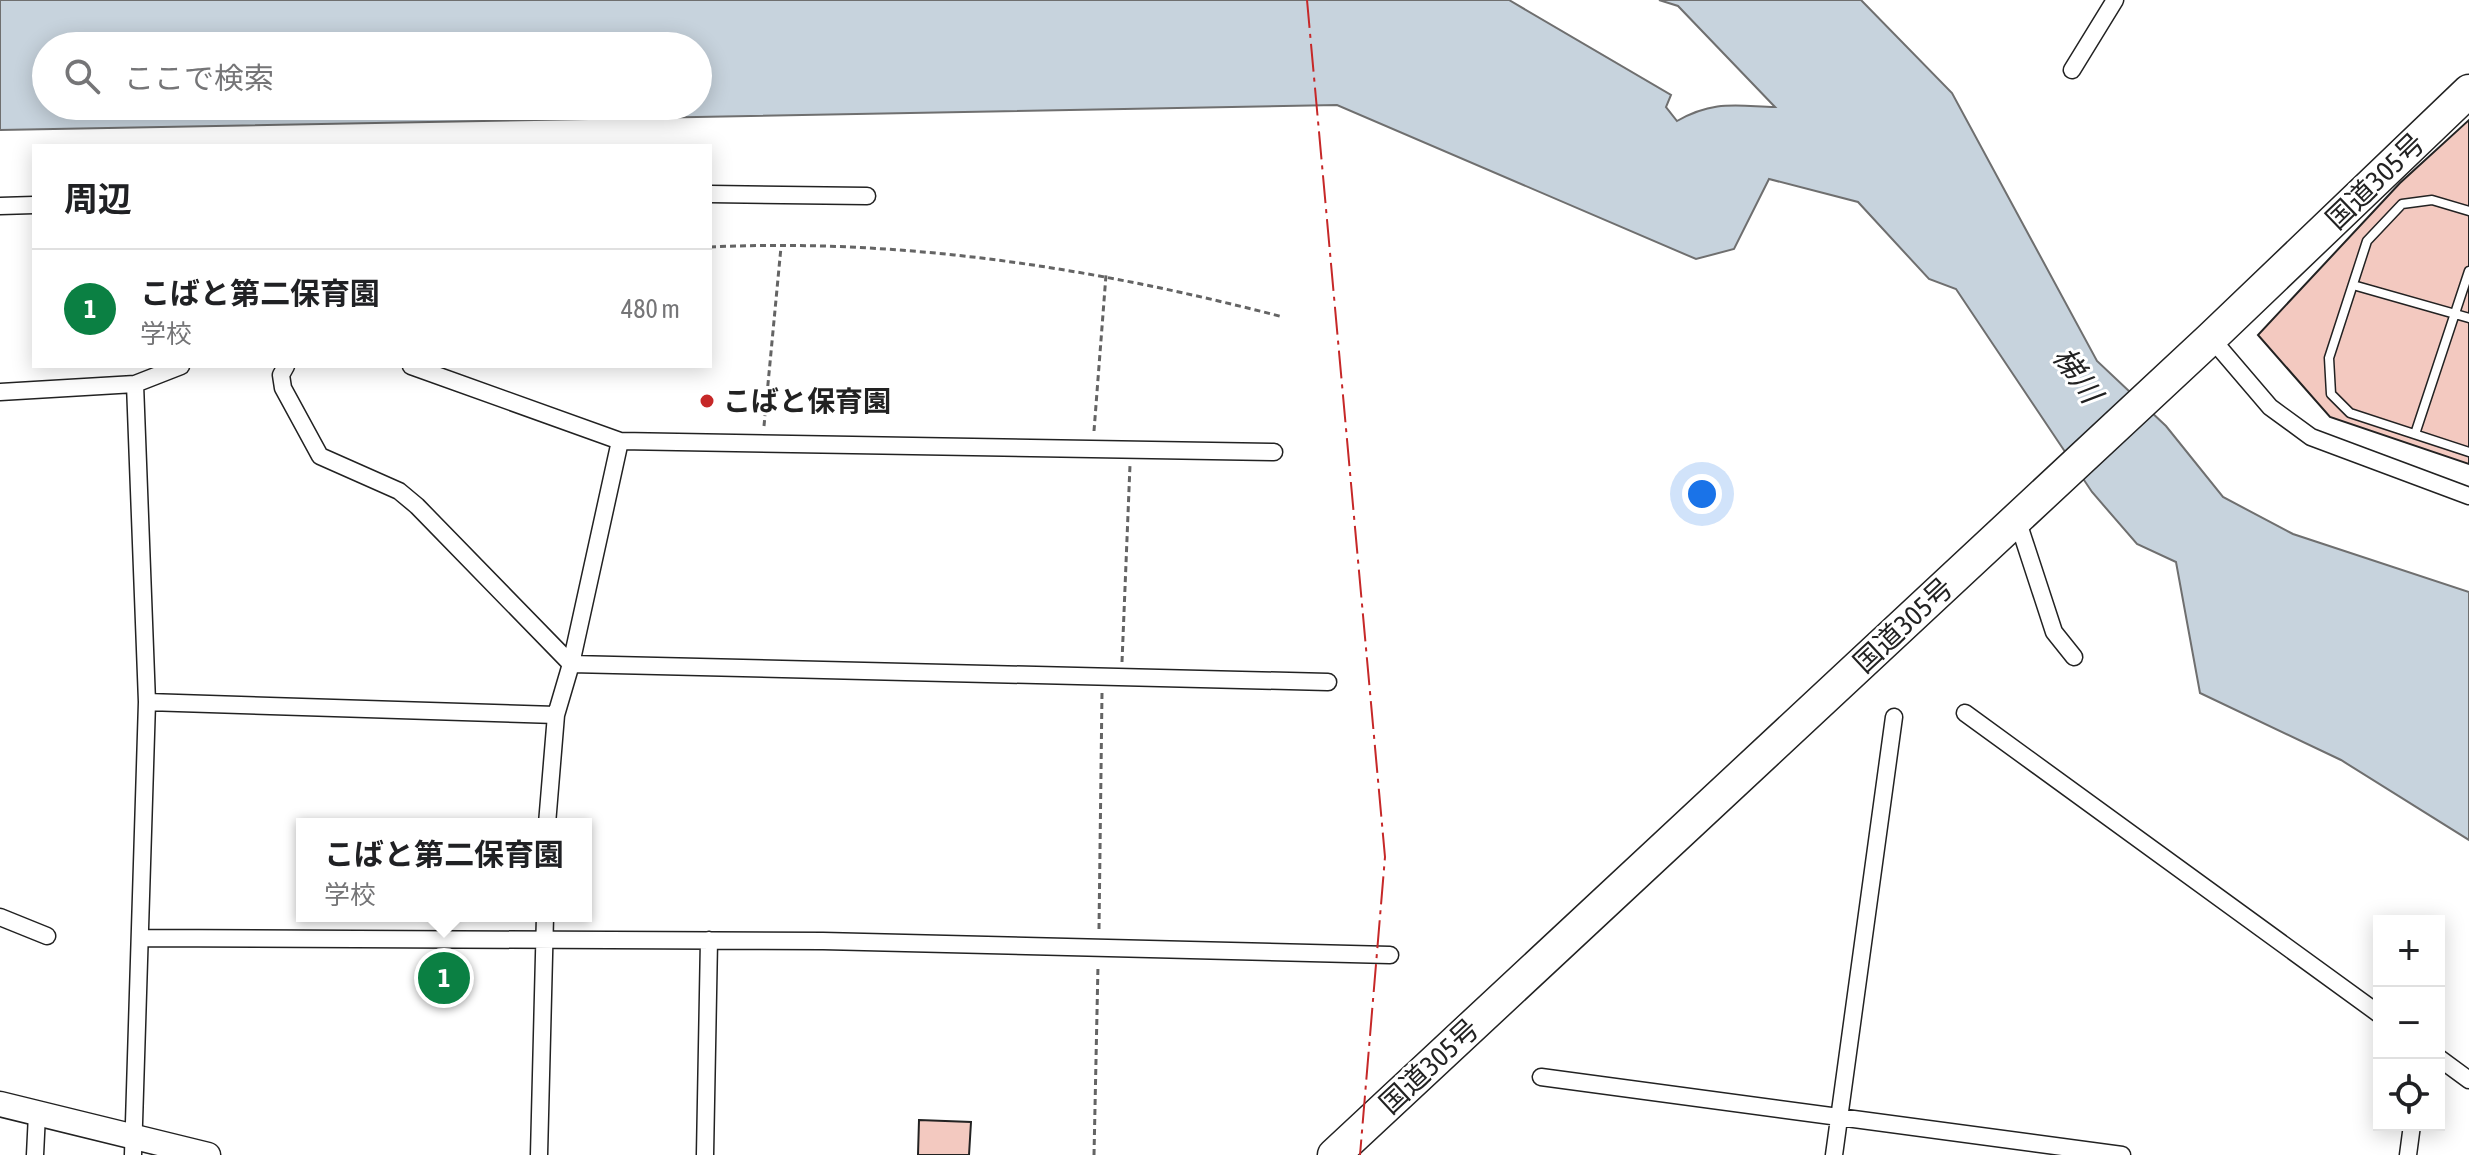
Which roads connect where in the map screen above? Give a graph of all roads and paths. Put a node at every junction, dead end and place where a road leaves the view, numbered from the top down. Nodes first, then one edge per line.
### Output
1 (2115, 0) edge
2 (2072, 70) dead end
3 (2469, 91) edge
4 (712, 194) edge
5 (867, 196) dead end
6 (32, 205) edge
7 (0, 206) edge
8 (2469, 211) edge
9 (712, 247) edge
10 (781, 247) junction
11 (2469, 271) edge
12 (1106, 275) junction
13 (2353, 285) junction
14 (2454, 314) junction
15 (1283, 317) dead end
16 (2469, 318) edge
17 (2206, 342) junction
18 (176, 368) edge
19 (285, 368) edge
20 (417, 368) edge
21 (135, 384) junction
22 (0, 392) edge
23 (2415, 434) junction
24 (620, 441) junction
25 (762, 445) junction
26 (1130, 450) junction
27 (1093, 451) junction
28 (1274, 452) dead end
29 (2469, 452) edge
30 (2469, 496) edge
31 (2023, 513) junction
32 (2074, 657) dead end
33 (571, 664) junction
34 (1103, 677) junction
35 (1121, 677) junction
36 (1328, 682) dead end
37 (147, 702) junction
38 (1965, 713) dead end
39 (556, 715) junction
40 (1894, 717) dead end
41 (547, 818) edge
42 (0, 917) edge
43 (545, 922) edge
44 (47, 936) dead end
45 (140, 938) junction
46 (545, 938) junction
47 (709, 940) junction
48 (1098, 949) junction
49 (1390, 955) dead end
50 (2373, 1010) edge
51 (2440, 1059) edge
52 (1541, 1077) dead end
53 (2469, 1080) edge
54 (0, 1104) edge
55 (37, 1114) junction
56 (1839, 1114) junction
57 (2411, 1131) edge
58 (133, 1144) edge
59 (35, 1155) edge
60 (208, 1155) edge
61 (539, 1155) edge
62 (705, 1155) edge
63 (1094, 1155) edge
64 (1334, 1155) edge
65 (1834, 1155) edge
66 (2122, 1155) edge
67 (2408, 1155) edge

1 - 2 street
3 - 17 highway, 国道305号
4 - 5 street
6 - 7 street
8 - 13 lane
9 - 10 path
10 - 12 path
10 - 25 path
11 - 14 lane
12 - 15 path
12 - 27 path
13 - 14 lane
13 - 23 lane
14 - 16 lane
14 - 23 lane
17 - 30 street
17 - 31 highway, 国道305号
18 - 21 street
19 - 33 street
20 - 24 street
21 - 22 street
21 - 37 street
23 - 29 lane
24 - 25 street
24 - 33 street
25 - 27 street
26 - 27 street
26 - 28 street
26 - 35 path
31 - 32 street
31 - 64 highway, 国道305号
33 - 34 street
33 - 39 street
34 - 35 street
34 - 48 path
35 - 36 street
37 - 39 street
37 - 45 street
38 - 50 street
39 - 41 street
40 - 56 street
42 - 44 street
43 - 46 street
45 - 46 street
45 - 58 street
46 - 47 street
46 - 61 street
47 - 48 street
47 - 62 street
48 - 49 street
48 - 63 path
51 - 53 street
52 - 56 street
54 - 55 street
55 - 58 street
55 - 59 street
56 - 65 street
56 - 66 street
57 - 67 street
58 - 60 street

